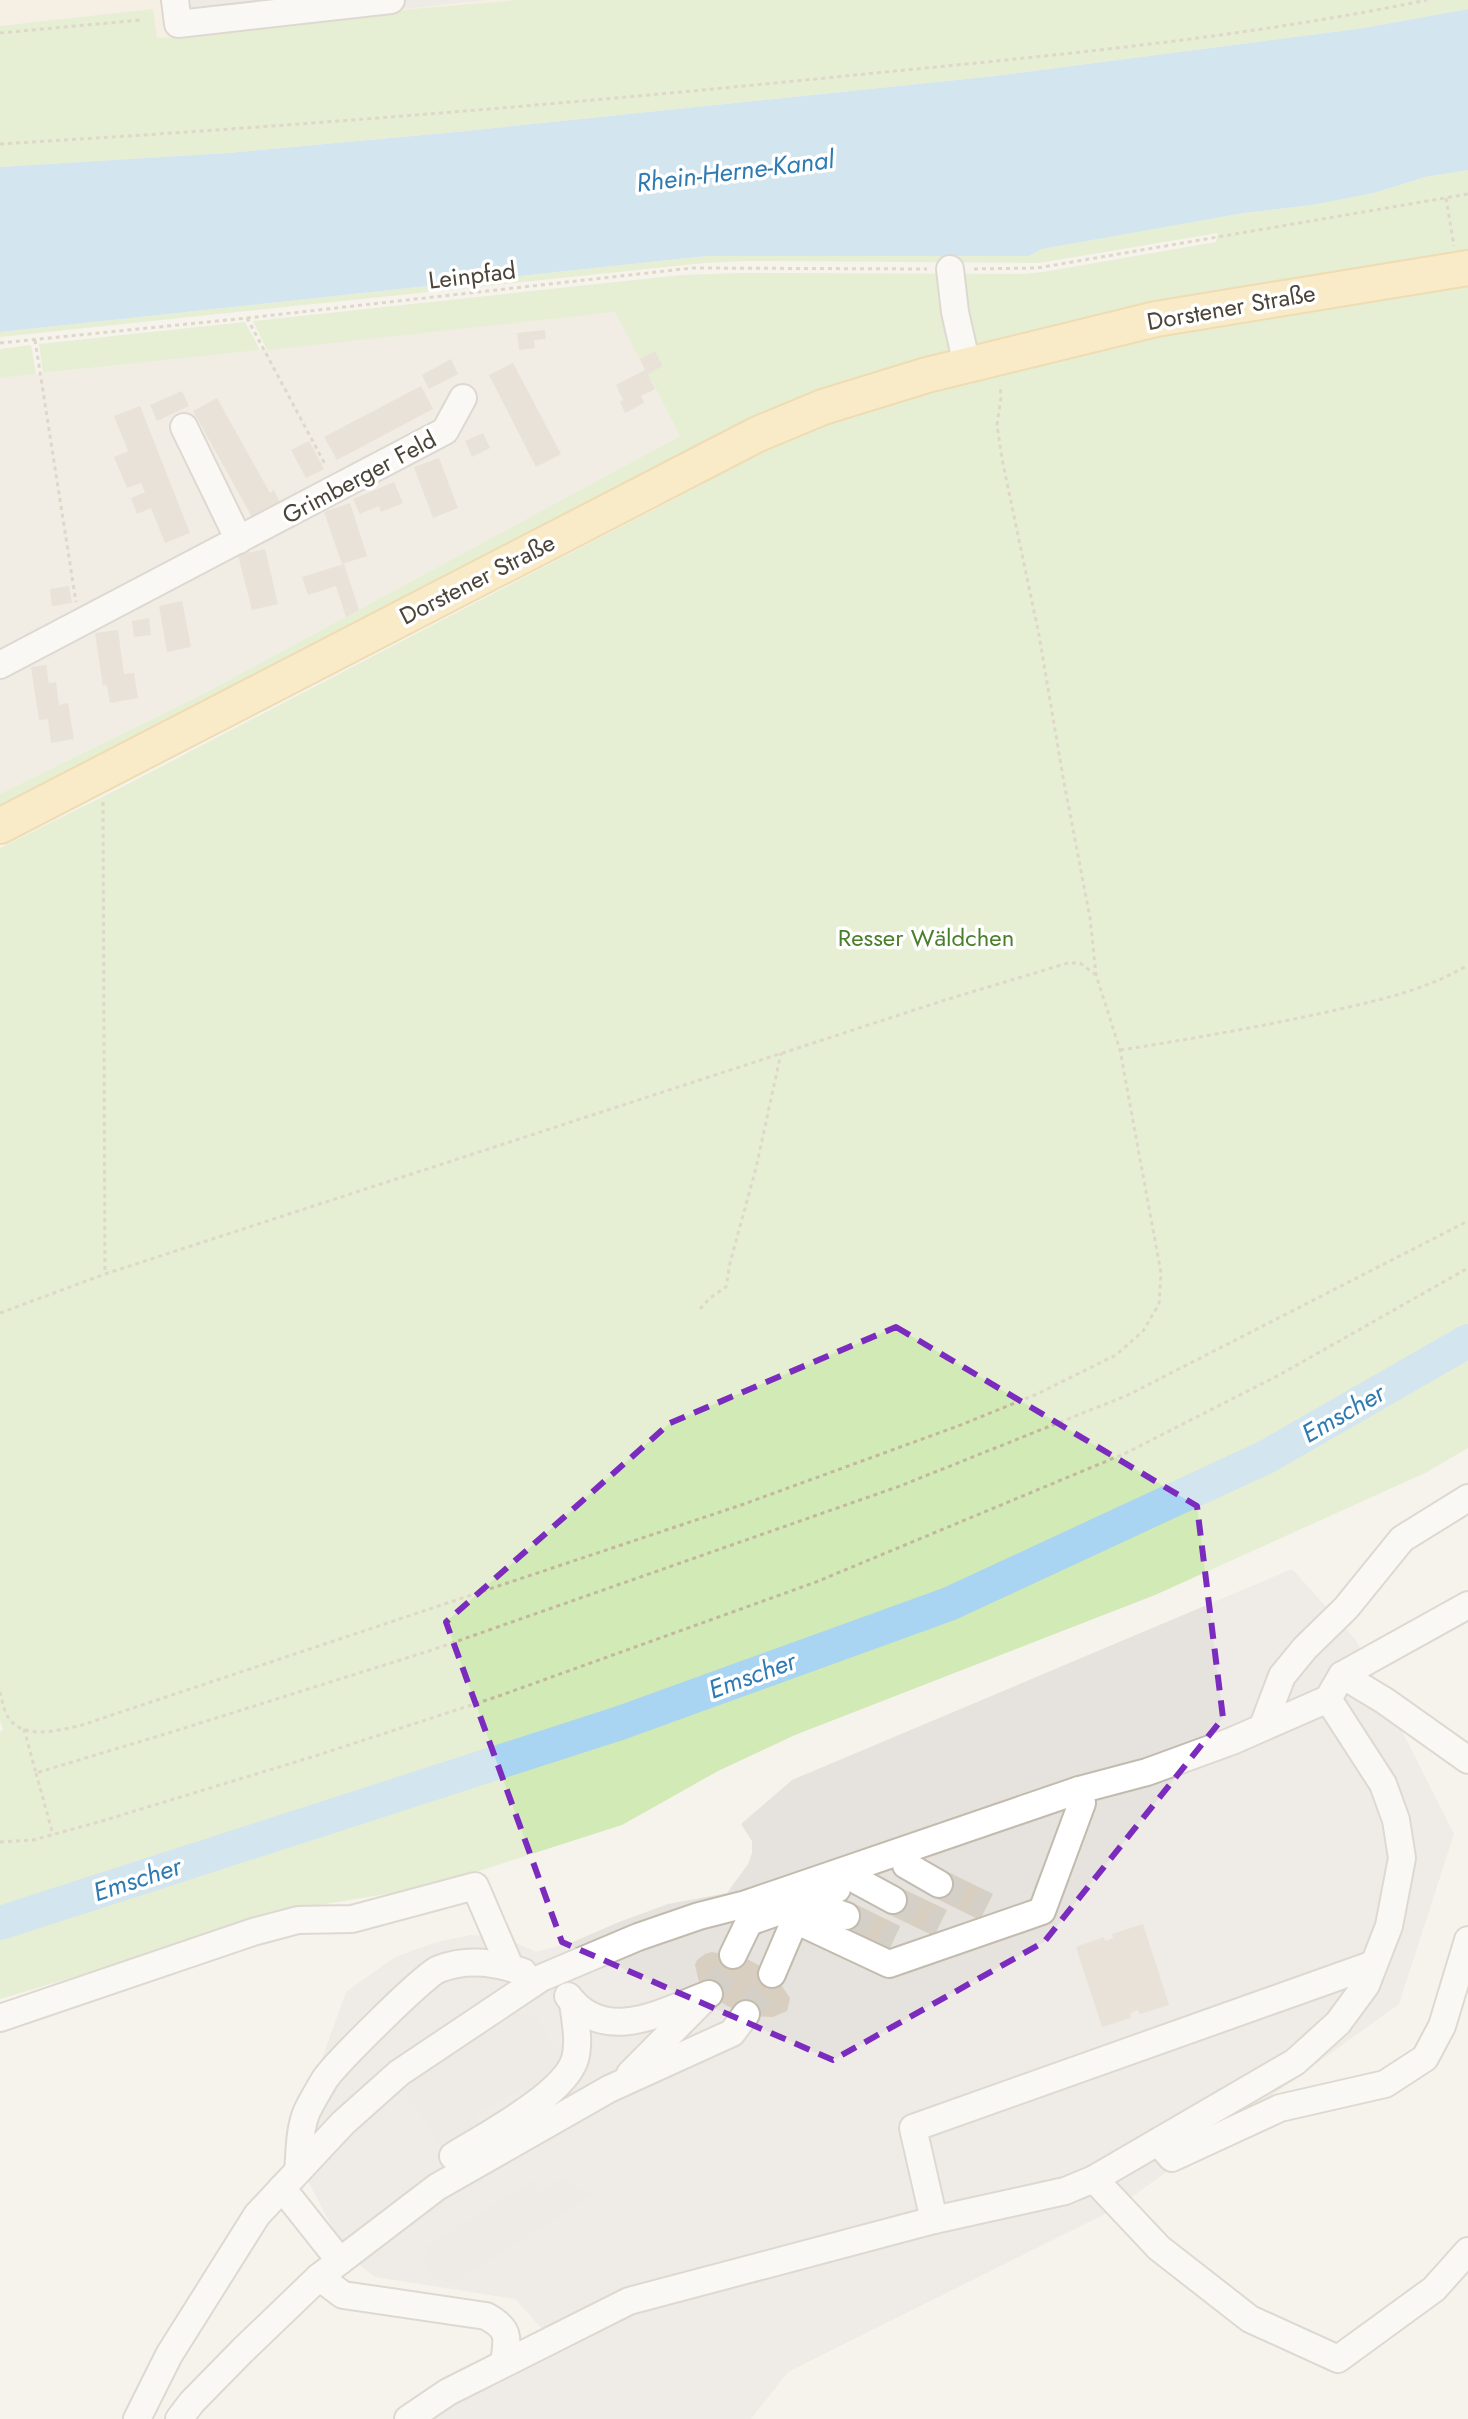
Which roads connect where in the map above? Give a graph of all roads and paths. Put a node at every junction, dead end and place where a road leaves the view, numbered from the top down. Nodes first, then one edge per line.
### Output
1 (175, 0) edge
2 (391, 0) edge
3 (1427, 0) edge
4 (140, 20) dead end
5 (0, 33) edge
6 (0, 144) edge
7 (1468, 194) edge
8 (1446, 198) junction
9 (950, 269) junction
10 (1463, 269) edge
11 (247, 318) junction
12 (35, 339) junction
13 (0, 343) edge
14 (982, 361) junction
15 (463, 398) dead end
16 (184, 427) dead end
17 (338, 488) junction
18 (239, 540) junction
19 (79, 625) junction
20 (0, 665) edge
21 (103, 774) junction
22 (0, 826) edge
23 (1468, 965) edge
24 (1096, 975) junction
25 (1120, 1050) junction
26 (781, 1053) junction
27 (1468, 1221) edge
28 (1468, 1268) edge
29 (105, 1274) junction
30 (700, 1309) dead end
31 (0, 1313) edge
32 (1468, 1498) edge
33 (1468, 1605) edge
34 (1342, 1675) junction
35 (0, 1692) edge
36 (1328, 1699) junction
37 (1263, 1726) junction
38 (24, 1729) junction
39 (1468, 1760) edge
40 (36, 1773) junction
41 (1080, 1796) junction
42 (53, 1835) junction
43 (0, 1842) edge
44 (906, 1865) junction
45 (858, 1881) junction
46 (939, 1884) tunnel mouth
47 (893, 1900) tunnel mouth
48 (986, 1906) tunnel mouth
49 (800, 1911) junction
50 (748, 1913) junction
51 (846, 1916) tunnel mouth
52 (1012, 1922) junction
53 (940, 1923) tunnel mouth
54 (967, 1937) junction
55 (894, 1939) tunnel mouth
56 (1468, 1940) edge
57 (923, 1952) junction
58 (733, 1955) tunnel mouth
59 (1374, 1964) junction
60 (510, 1967) junction
61 (772, 1974) tunnel mouth
62 (547, 1976) junction
63 (573, 2002) junction
64 (746, 2014) tunnel mouth
65 (0, 2018) edge
66 (621, 2084) junction
67 (1158, 2142) junction
68 (453, 2156) dead end
69 (1094, 2179) junction
70 (290, 2180) junction
71 (934, 2220) junction
72 (1468, 2251) edge
73 (330, 2269) junction
74 (504, 2363) junction
75 (137, 2419) edge
76 (179, 2419) edge
77 (408, 2419) edge

1 - 2 street
3 - 6 path
4 - 5 path
7 - 8 path, Leinpfad
8 - 9 path, Leinpfad
8 - 10 path
9 - 11 path, Leinpfad
9 - 14 street
10 - 14 main road, Dorstener Straße
11 - 12 path, Leinpfad
11 - 17 path
12 - 13 path, Leinpfad
12 - 19 path
14 - 21 main road, Dorstener Straße
14 - 24 path
15 - 17 street, Grimberger Feld
16 - 18 street
17 - 18 street, Grimberger Feld
18 - 19 street, Grimberger Feld
19 - 20 street, Grimberger Feld
21 - 22 main road, Dorstener Straße
21 - 29 path
23 - 25 path
24 - 25 path
24 - 26 path
25 - 38 path
26 - 29 path
26 - 30 path
27 - 40 path
28 - 42 path
29 - 31 path
32 - 37 street
33 - 34 street
34 - 36 street
34 - 39 street
35 - 38 path
36 - 37 street
36 - 59 street
37 - 41 street
38 - 40 path
40 - 42 path
41 - 44 street
41 - 50 street
41 - 52 street
42 - 43 path
44 - 45 street
44 - 46 street
45 - 47 street
45 - 49 street
48 - 52 street
49 - 50 street
49 - 51 street
49 - 57 street
49 - 61 street
50 - 58 street
50 - 62 street
52 - 54 street
53 - 54 street
54 - 57 street
55 - 57 street
56 - 67 street
59 - 67 street
59 - 71 street
60 - 62 street
60 - 65 street
60 - 70 street
62 - 63 street
62 - 70 street
63 - 66 street
63 - 68 street
64 - 66 street
66 - 73 street
67 - 69 street
69 - 71 street
69 - 72 street
70 - 73 street
70 - 75 street
71 - 74 street
73 - 74 street
73 - 76 street
74 - 77 street

